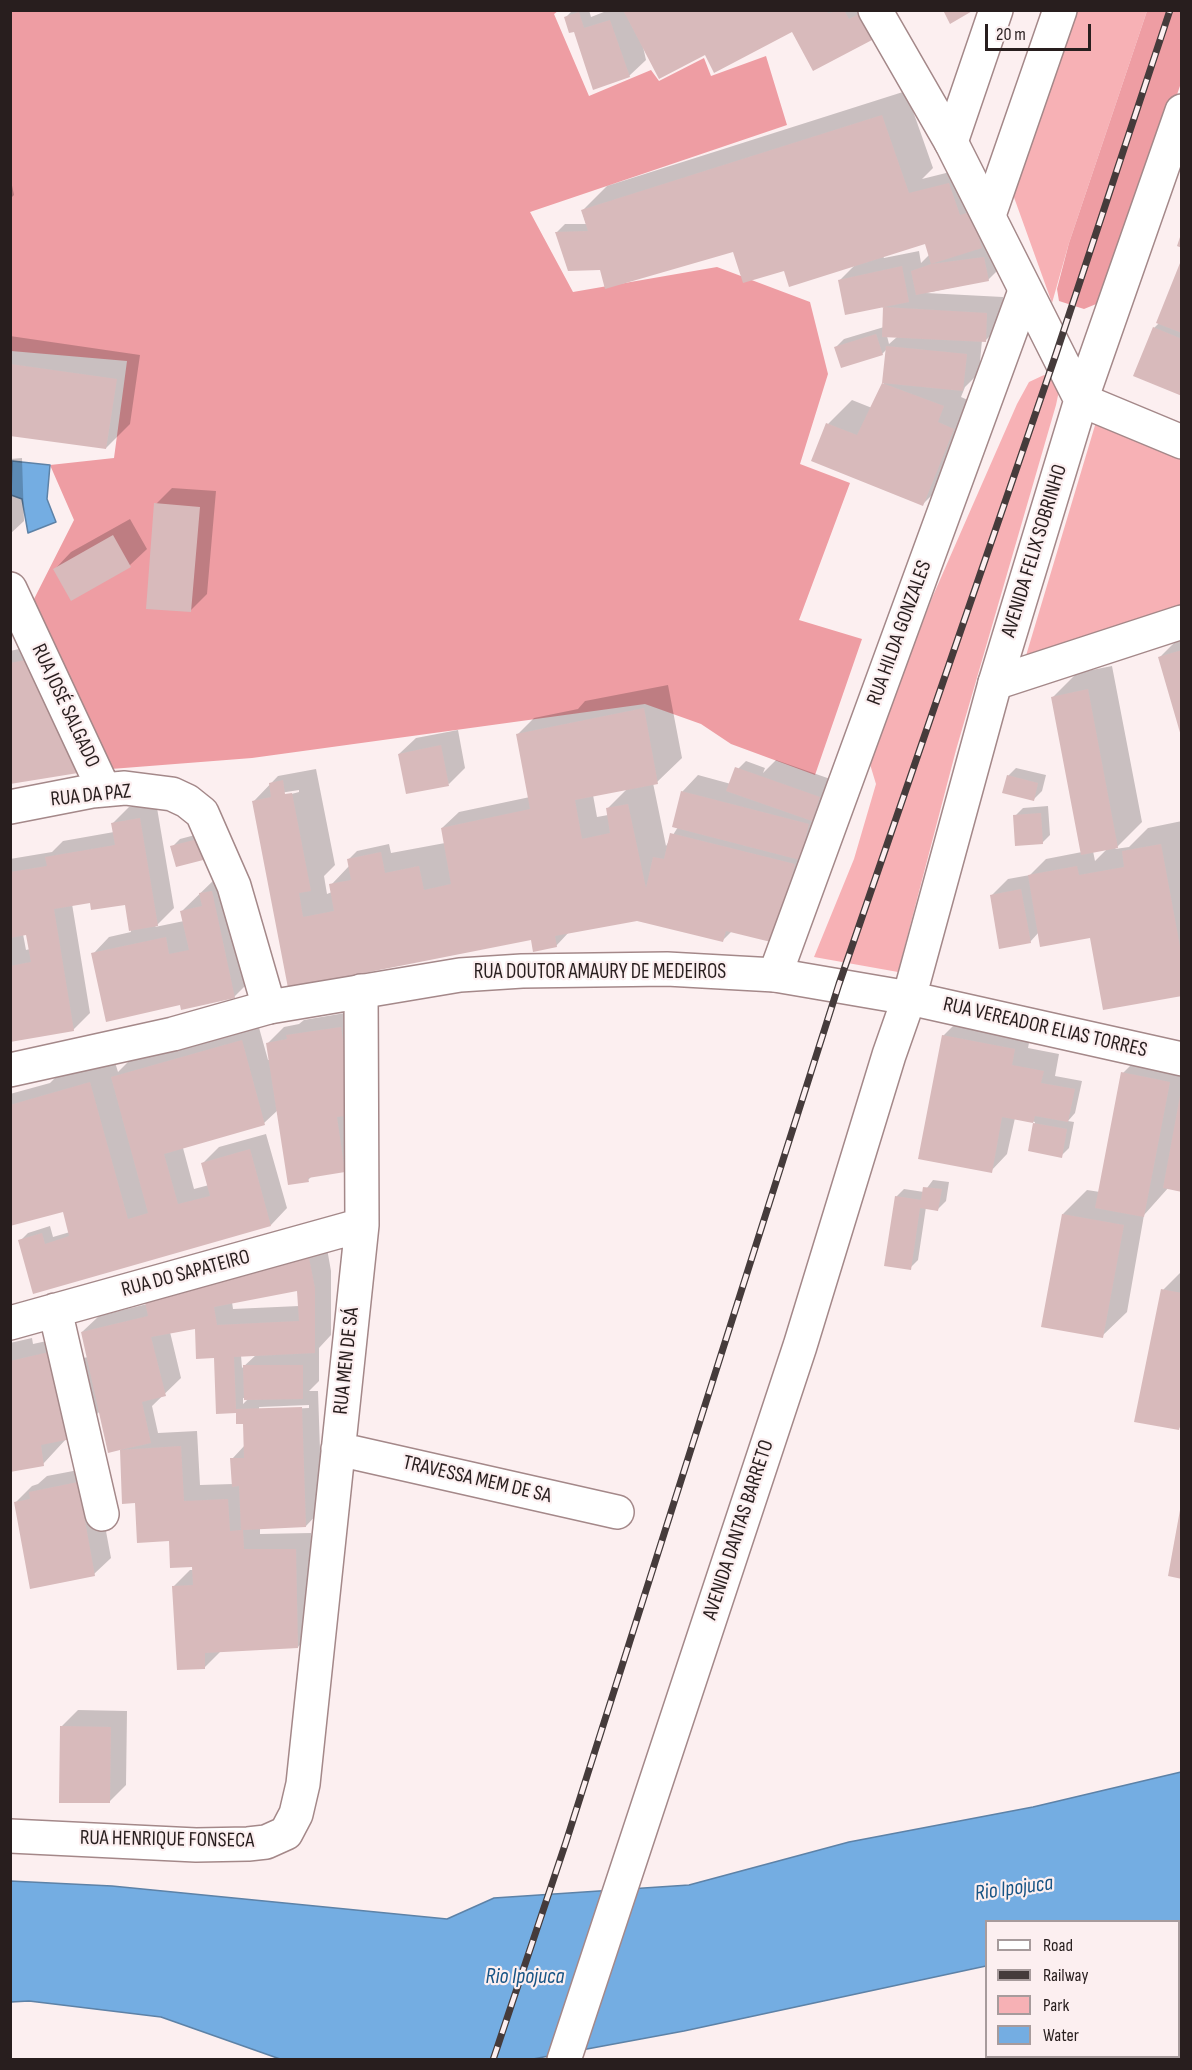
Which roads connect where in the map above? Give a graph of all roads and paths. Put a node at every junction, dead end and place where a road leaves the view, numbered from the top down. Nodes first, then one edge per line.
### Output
1 (875, 10) edge
2 (996, 10) edge
3 (1060, 10) edge
4 (1182, 111) edge
5 (951, 142) junction
6 (989, 214) junction
7 (1025, 291) junction
8 (1081, 400) junction
9 (1182, 442) edge
10 (10, 589) edge
11 (1182, 622) edge
12 (995, 683) junction
13 (104, 790) junction
14 (10, 807) edge
15 (775, 975) junction
16 (361, 991) junction
17 (909, 998) junction
18 (269, 1007) junction
19 (1182, 1059) edge
20 (10, 1070) edge
21 (362, 1225) junction
22 (55, 1310) junction
23 (10, 1323) edge
24 (338, 1449) junction
25 (617, 1512) dead end
26 (102, 1514) dead end
27 (308, 1729) joint
28 (10, 1836) edge
29 (564, 2060) edge

1 - 5 street
2 - 5 street
3 - 6 street
4 - 8 street, AVENIDA FELIX SOBRINHO
5 - 6 street
6 - 7 street
7 - 8 street
7 - 15 street, RUA HILDA GONZALES
8 - 9 street
8 - 12 street, AVENIDA FELIX SOBRINHO
10 - 13 street, RUA JOSÉ SALGADO
11 - 12 street
12 - 17 street, AVENIDA FELIX SOBRINHO
13 - 14 street, RUA DA PAZ
13 - 18 street, RUA DA PAZ
15 - 16 street, RUA DOUTOR AMAURY DE MEDEIROS
15 - 17 street, RUA DOUTOR AMAURY DE MEDEIROS
16 - 18 street, RUA DOUTOR AMAURY DE MEDEIROS
16 - 21 street, RUA MEN DE SÁ
17 - 19 street, RUA VEREADOR ELIAS TORRES
17 - 29 street, AVENIDA DANTAS BARRETO
18 - 20 street, RUA DOUTOR AMAURY DE MEDEIROS
21 - 22 street, RUA DO SAPATEIRO
21 - 24 street, RUA MEN DE SÁ
22 - 23 street, RUA DO SAPATEIRO
22 - 26 street
24 - 25 street, TRAVESSA MEM DE SA
24 - 27 street, RUA MEN DE SÁ
27 - 28 street, RUA HENRIQUE FONSECA

